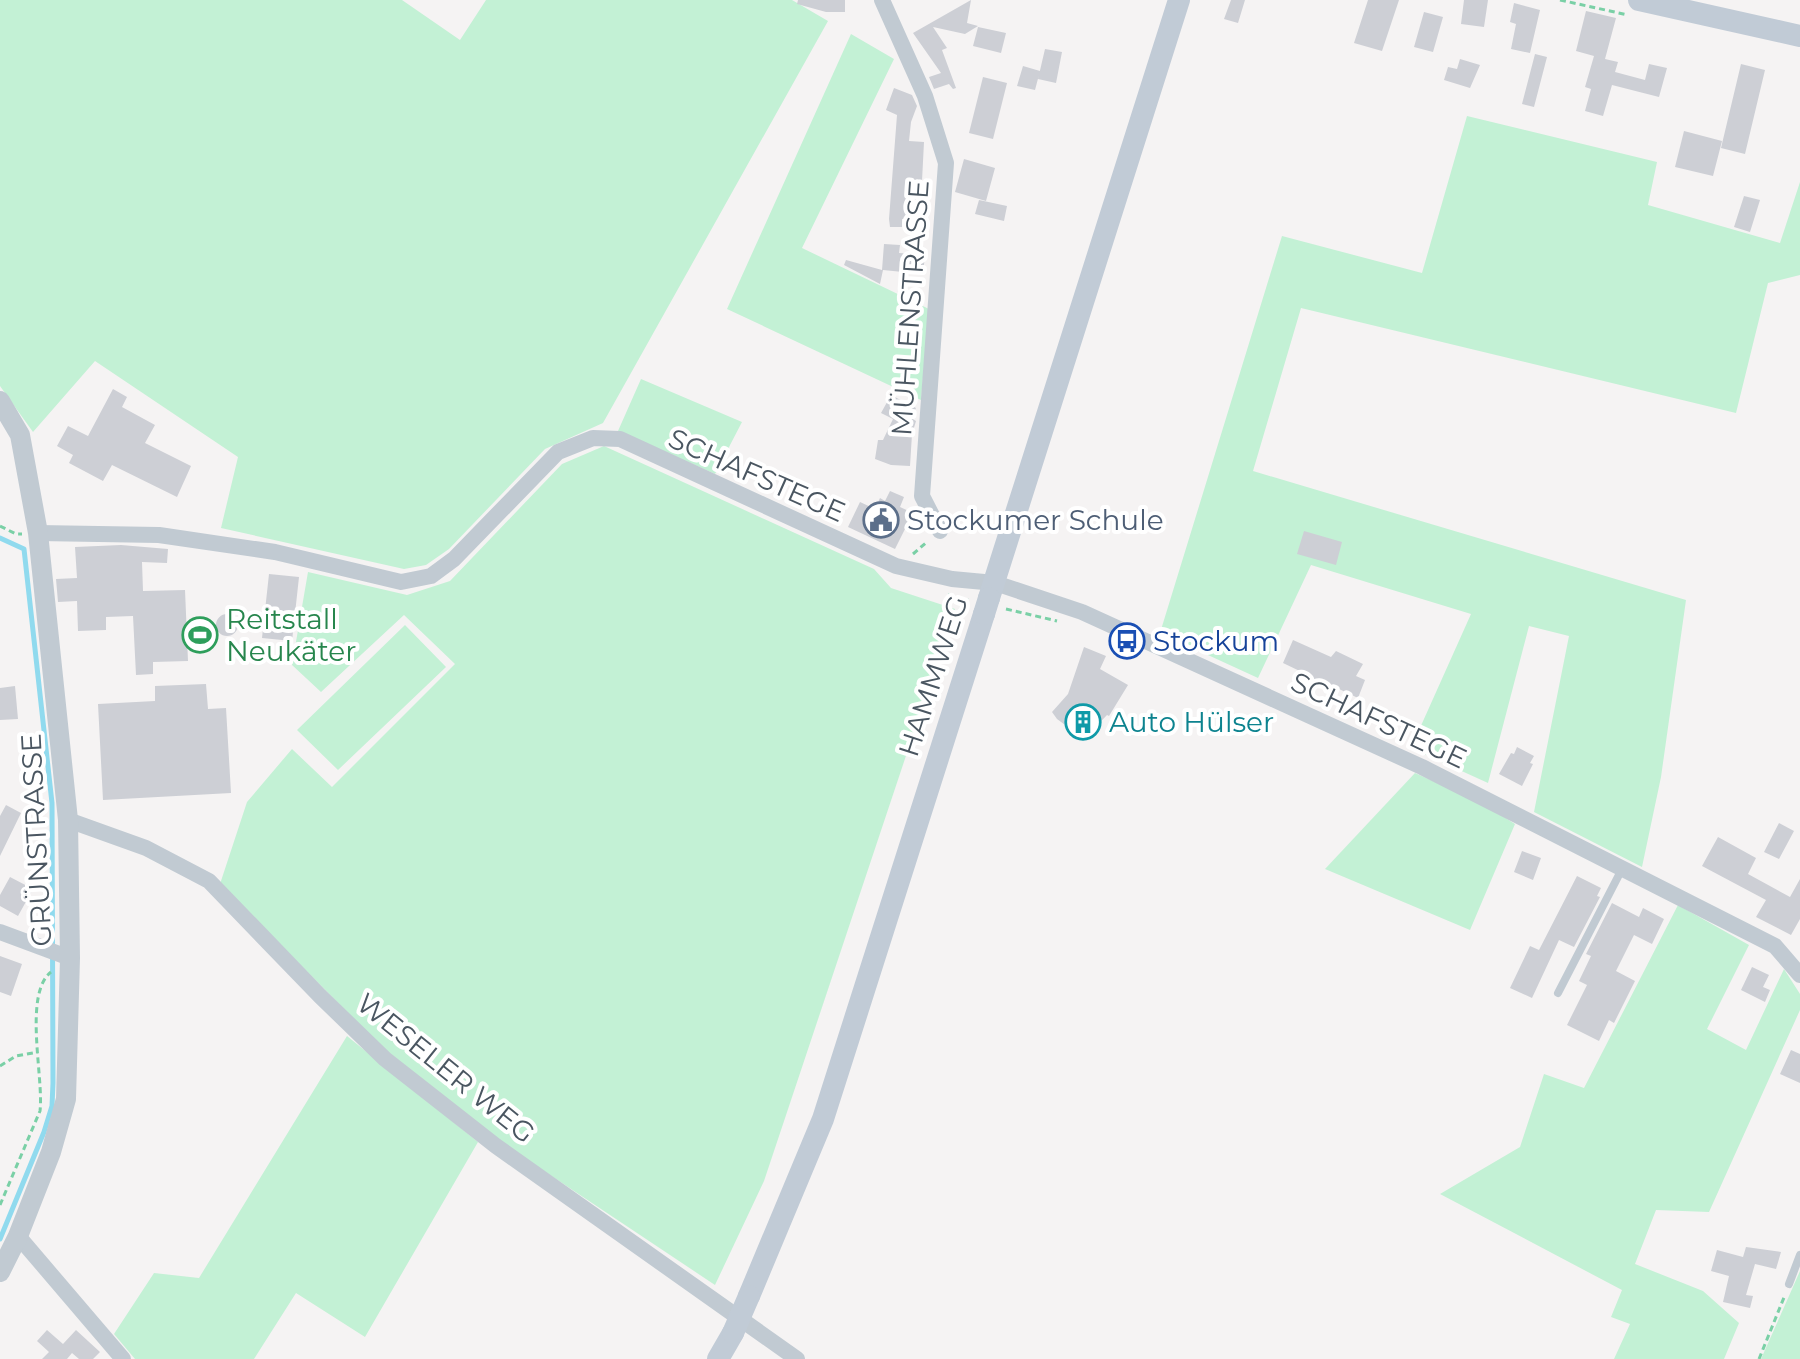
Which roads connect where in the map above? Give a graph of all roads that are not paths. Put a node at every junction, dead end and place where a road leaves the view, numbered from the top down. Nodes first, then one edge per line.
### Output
1 (882, 0) edge
2 (1179, 0) edge
3 (1639, 0) edge
4 (1800, 36) edge
5 (0, 401) edge
6 (940, 531) road end
7 (38, 533) junction
8 (990, 598) junction
9 (68, 820) junction
10 (1622, 869) junction
11 (0, 932) edge
12 (70, 958) junction
13 (1800, 975) edge
14 (1558, 993) dead end
15 (18, 1236) junction
16 (1800, 1255) edge
17 (0, 1272) edge
18 (1789, 1284) road end
19 (123, 1359) edge
20 (718, 1359) edge
21 (797, 1359) edge

1 - 6 street, MÜHLENSTRASSE
2 - 8 main road, HAMMWEG
3 - 4 main road
5 - 7 street, GRÜNSTRASSE
7 - 8 street, SCHAFSTEGE
7 - 9 street, GRÜNSTRASSE
8 - 10 street, SCHAFSTEGE
8 - 20 main road, HAMMWEG, bridge
9 - 12 street, GRÜNSTRASSE
9 - 21 street, WESELER WEG
10 - 13 street, SCHAFSTEGE
10 - 14 lane
11 - 12 street
12 - 15 street, GRÜNSTRASSE
15 - 17 street, GRÜNSTRASSE
15 - 19 street
16 - 18 lane

